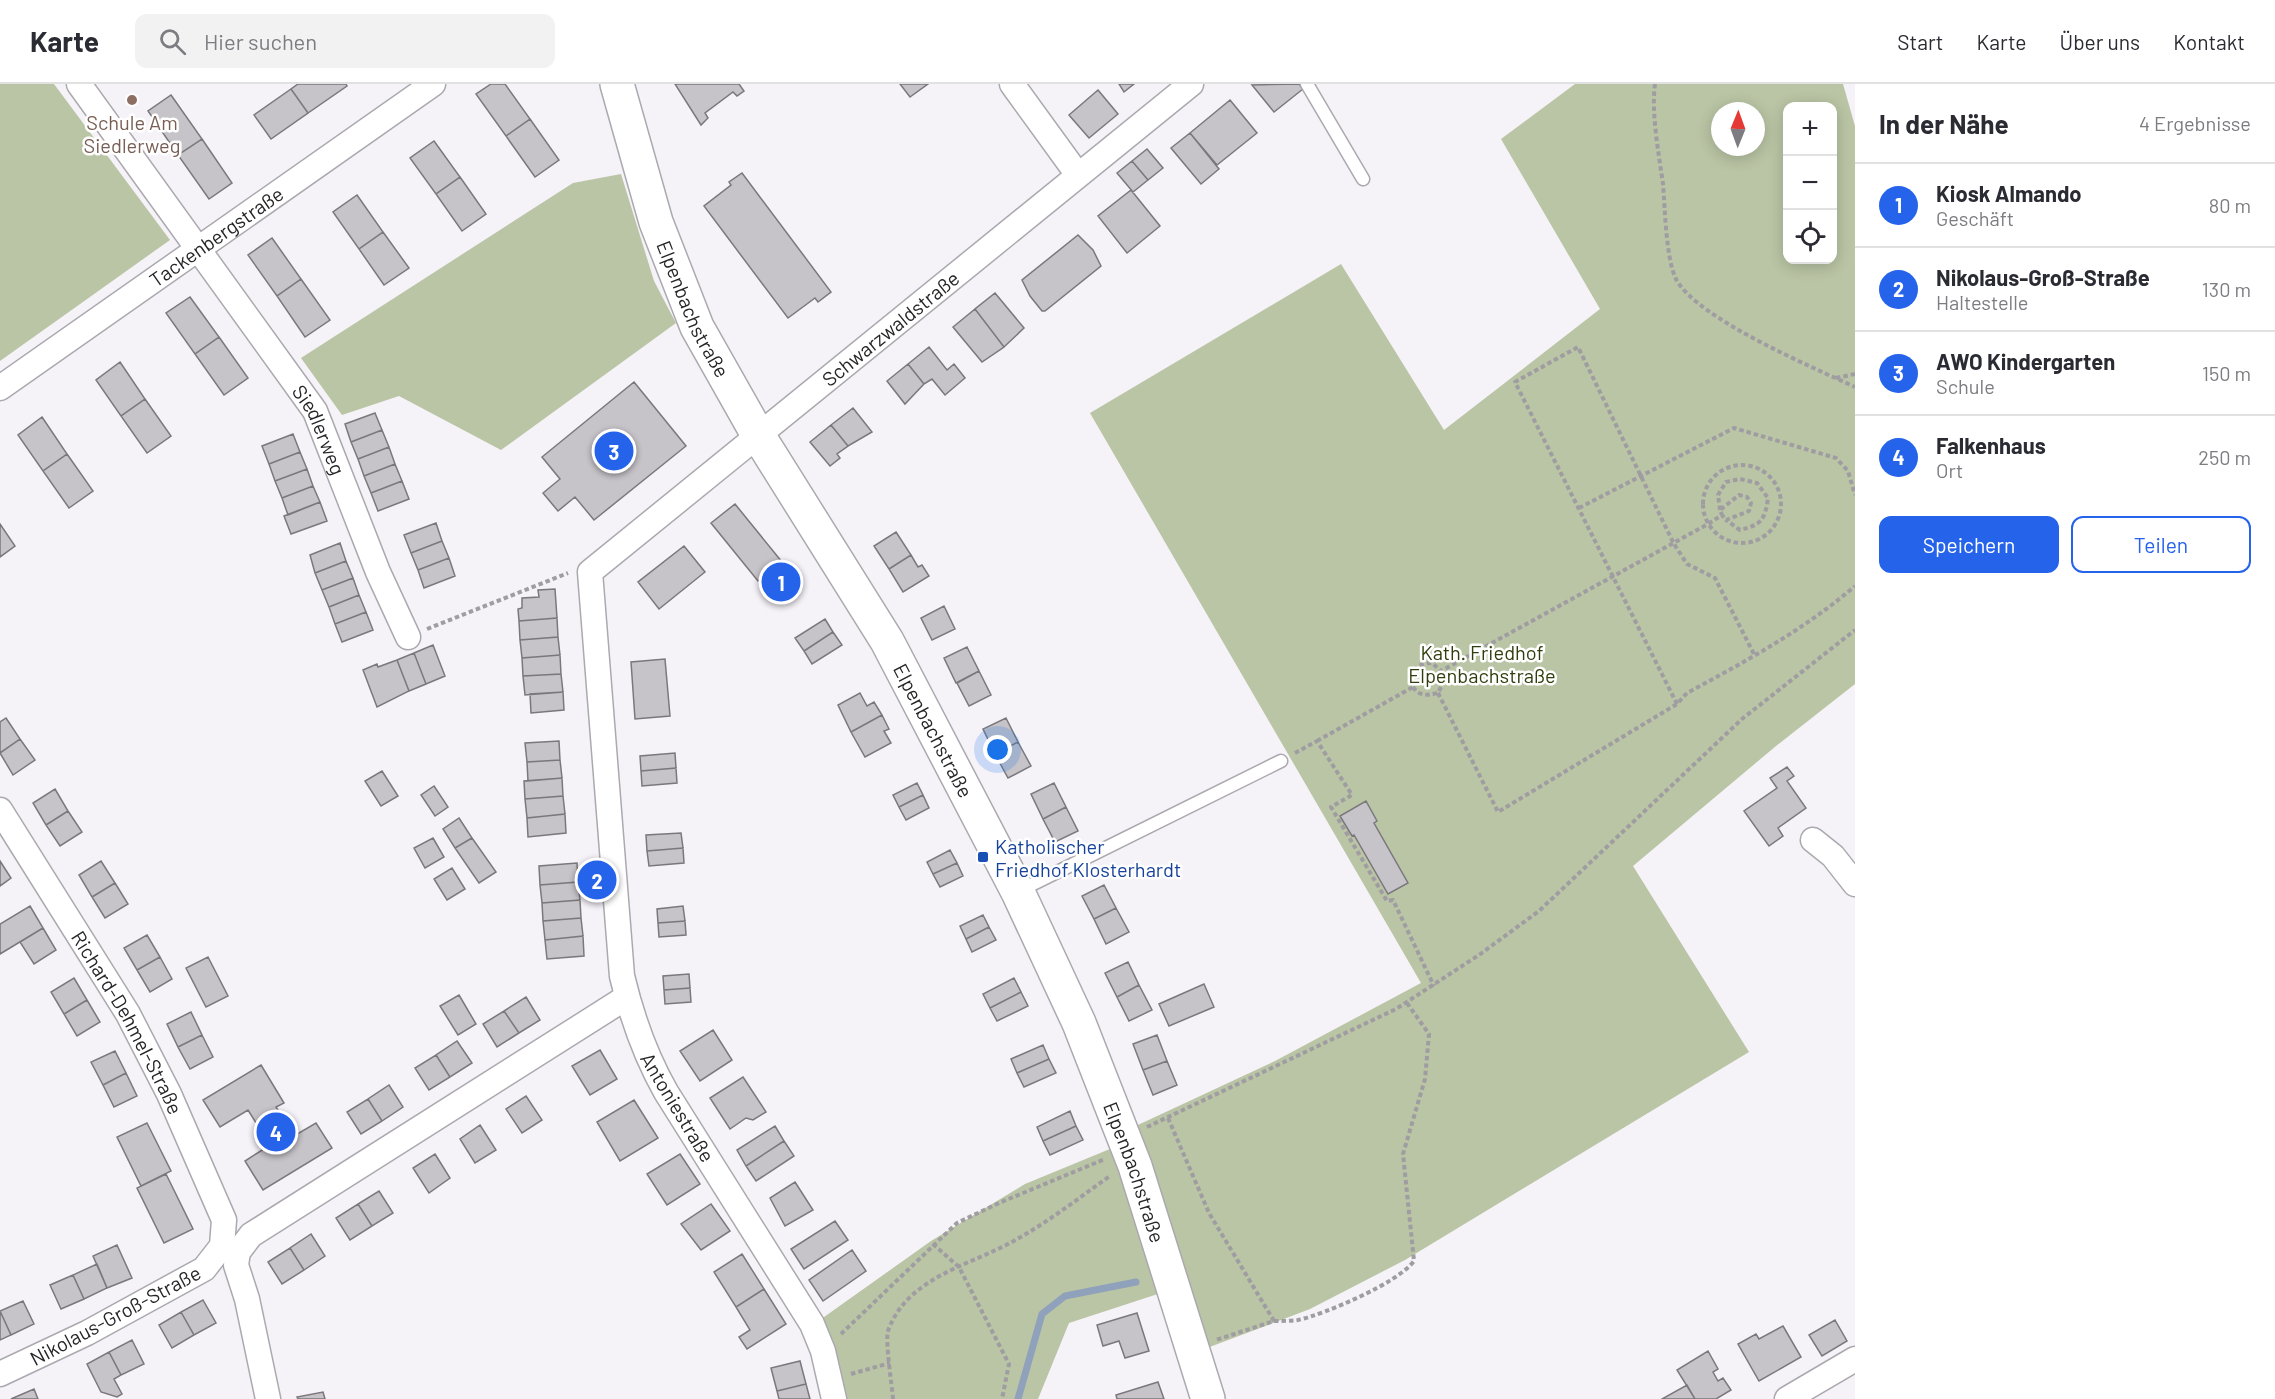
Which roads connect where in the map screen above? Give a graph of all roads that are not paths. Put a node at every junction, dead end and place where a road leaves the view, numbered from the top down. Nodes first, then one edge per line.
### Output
1 (79, 84) edge
2 (433, 84) edge
3 (617, 84) edge
4 (1012, 84) edge
5 (1191, 84) edge
6 (1307, 84) edge
7 (1078, 174) junction
8 (1363, 180) dead end
9 (199, 248) junction
10 (0, 388) edge
11 (758, 435) junction
12 (590, 572) joint
13 (408, 637) road end
14 (1281, 761) road end
15 (0, 810) edge
16 (1813, 840) dead end
17 (1855, 884) edge
18 (1018, 892) junction
19 (627, 998) junction
20 (230, 1249) junction
21 (1855, 1359) edge
22 (0, 1374) edge
23 (832, 1389) edge
24 (268, 1399) edge
25 (1208, 1399) edge
26 (1787, 1399) edge

1 - 9 street, Siedlerweg
2 - 9 street, Tackenbergstraße
3 - 11 street, Elpenbachstraße
4 - 7 street
5 - 7 street, Schwarzwaldstraße
6 - 8 lane
7 - 11 street, Schwarzwaldstraße
9 - 10 street, Tackenbergstraße
9 - 13 street, Siedlerweg
11 - 12 street, Schwarzwaldstraße
11 - 18 street, Elpenbachstraße
12 - 19 street, Antoniestraße
14 - 18 lane
15 - 20 street, Richard-Dehmel-Straße
16 - 17 street
18 - 25 street, Elpenbachstraße
19 - 20 street, Nikolaus-Groß-Straße
19 - 23 street, Antoniestraße
20 - 22 street, Nikolaus-Groß-Straße
20 - 24 street, Richard-Dehmel-Straße
21 - 26 street

